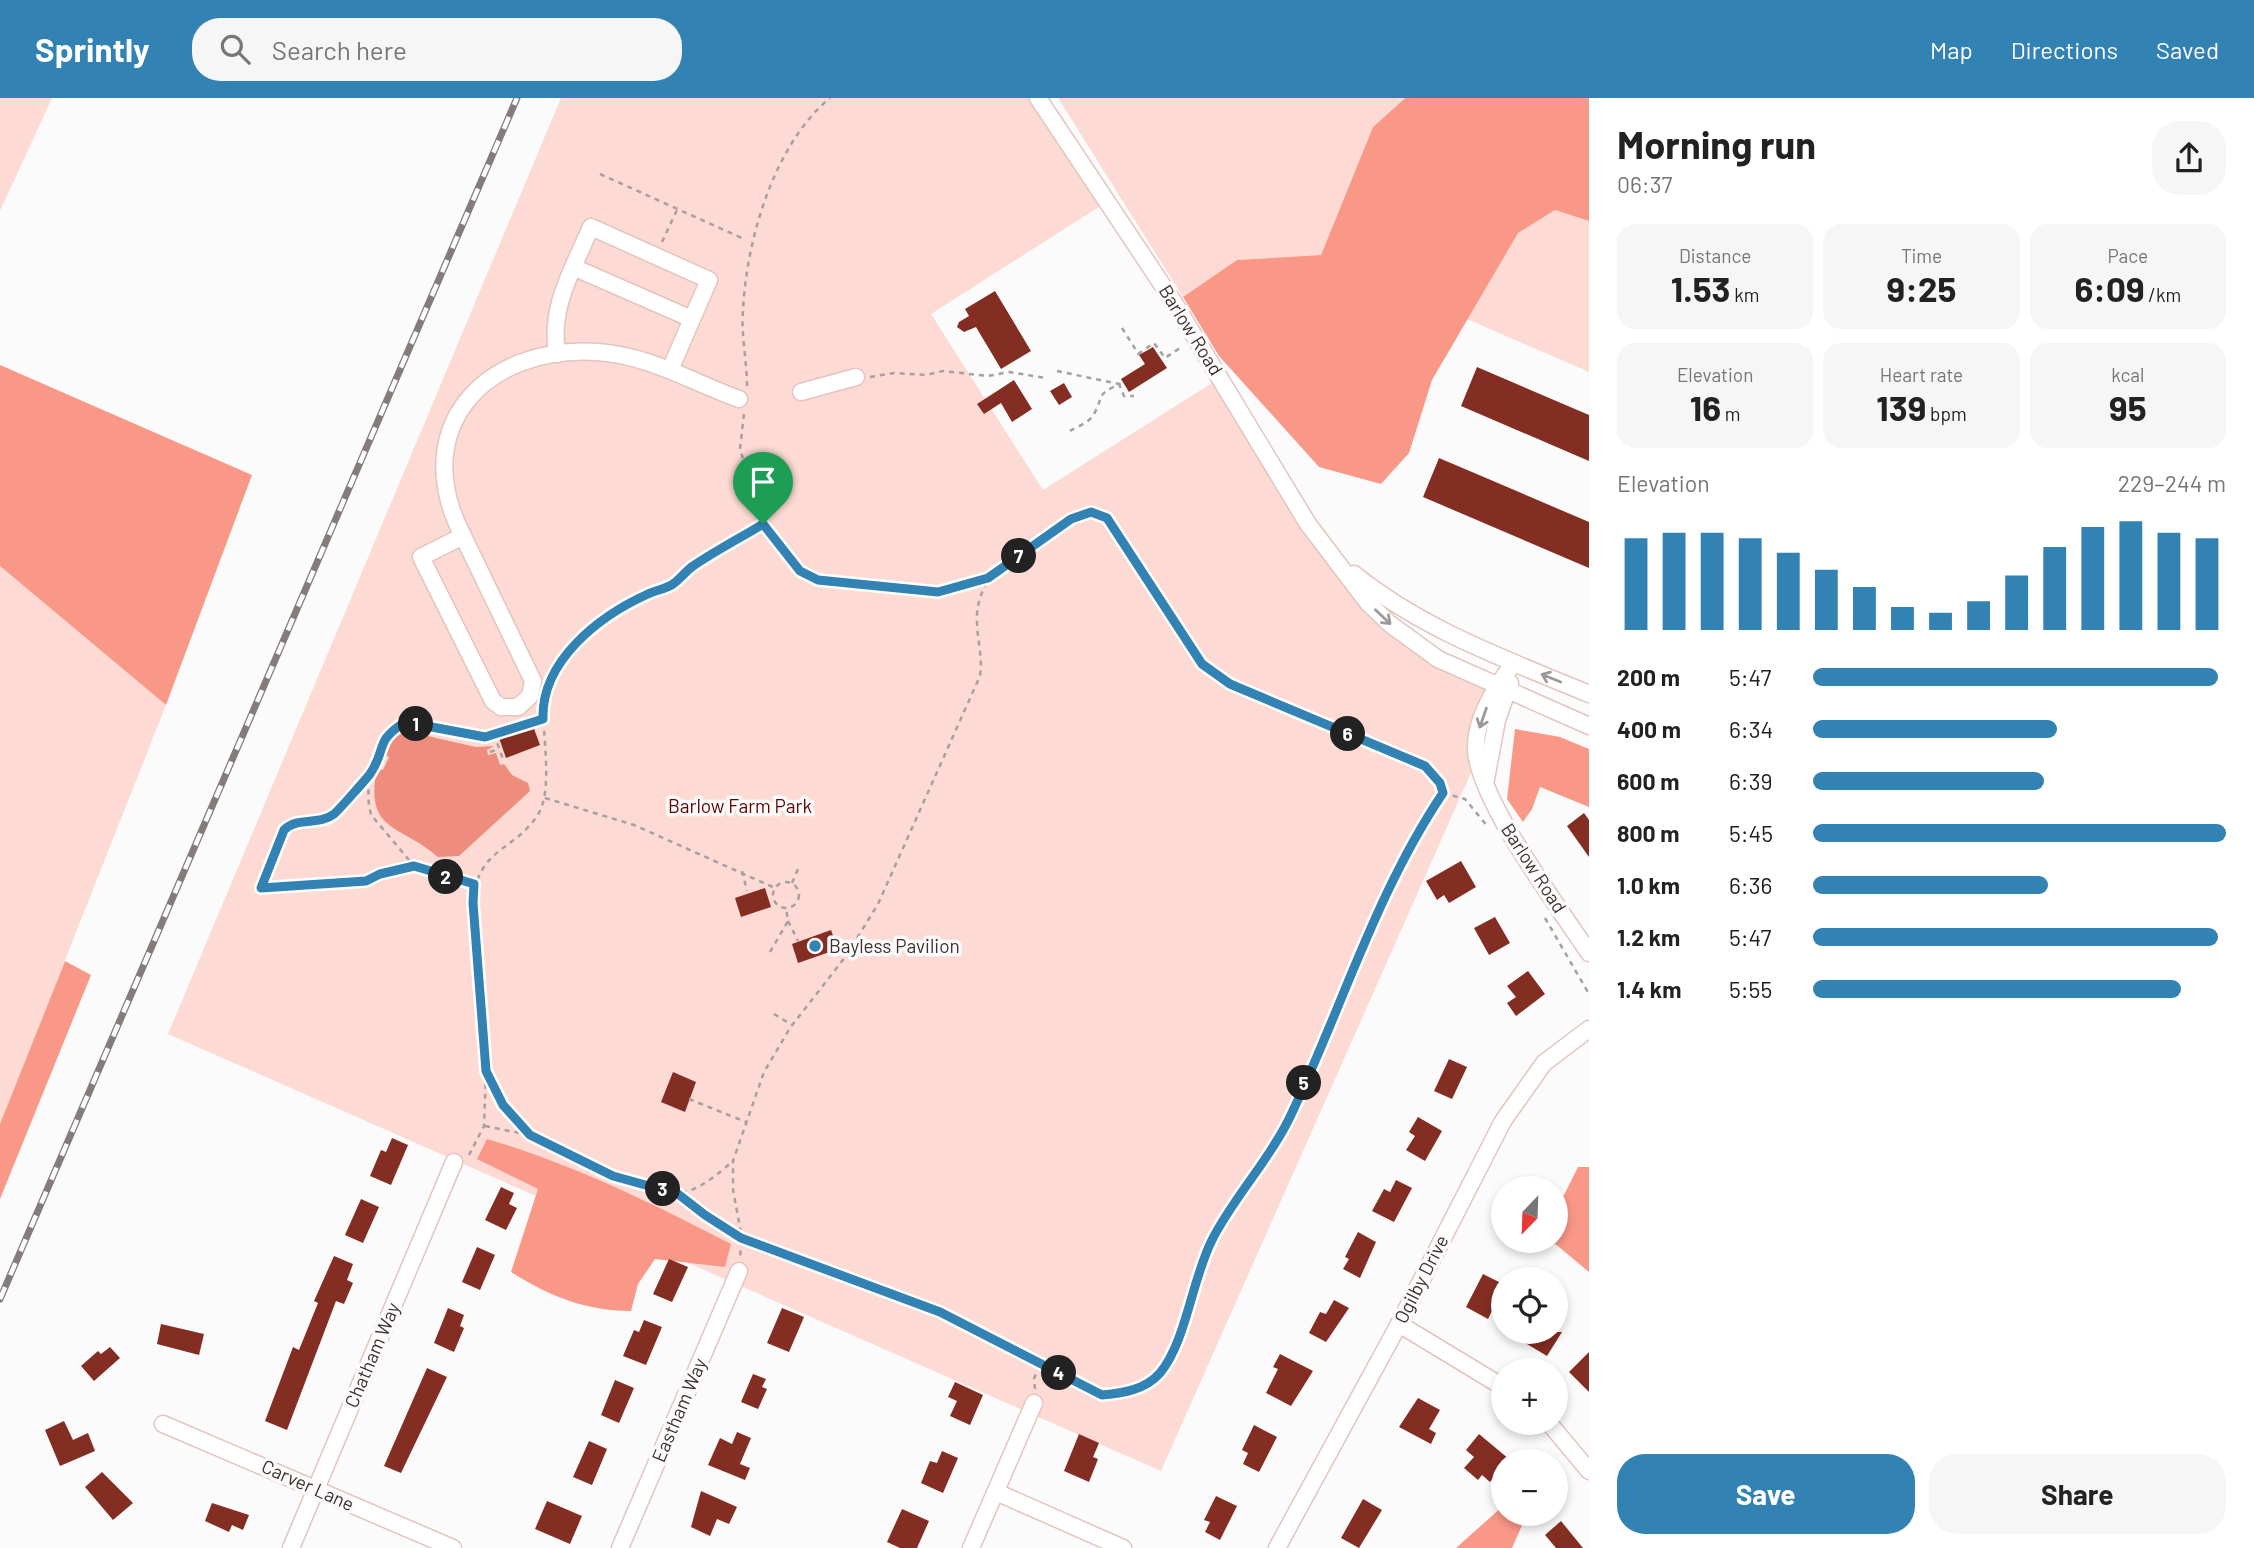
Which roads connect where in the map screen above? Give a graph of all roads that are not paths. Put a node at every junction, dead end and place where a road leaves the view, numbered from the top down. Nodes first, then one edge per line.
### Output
1 (1038, 98) edge
2 (573, 267) junction
3 (692, 319) junction
4 (556, 354) junction
5 (670, 370) junction
6 (856, 377) road end
7 (801, 392) dead end
8 (743, 400) road end
9 (463, 536) junction
10 (1341, 564) junction
11 (1514, 663) junction
12 (1502, 688) junction
13 (1589, 694) edge
14 (1589, 726) edge
15 (1589, 953) edge
16 (1589, 1029) edge
17 (454, 1162) road end
18 (739, 1271) road end
19 (1399, 1324) junction
20 (1491, 1380) edge
21 (1034, 1403) road end
22 (163, 1424) dead end
23 (1559, 1435) edge
24 (1589, 1471) edge
25 (317, 1488) junction
26 (996, 1492) junction
27 (290, 1548) edge
28 (453, 1548) edge
29 (620, 1548) edge
30 (971, 1548) edge
31 (1123, 1548) edge
32 (1277, 1548) edge

1 - 10 street, Barlow Road
2 - 3 street
2 - 3 street
2 - 4 street
3 - 5 street
4 - 5 street
4 - 9 street
5 - 8 street
6 - 7 street
9 - 9 street
10 - 11 street, Barlow Road
10 -> 12 street, Barlow Road
11 - 12 street, Barlow Road
13 -> 11 street
12 - 14 street
12 - 15 street, Barlow Road
16 - 19 street, Ogilby Drive
17 - 25 street, Chatham Way
18 - 29 street, Eastham Way
19 - 20 street
19 - 32 street, Ogilby Drive
21 - 26 street
22 - 25 street, Carver Lane
23 - 24 street
25 - 27 street, Chatham Way
25 - 28 street, Carver Lane
26 - 30 street
26 - 31 street

